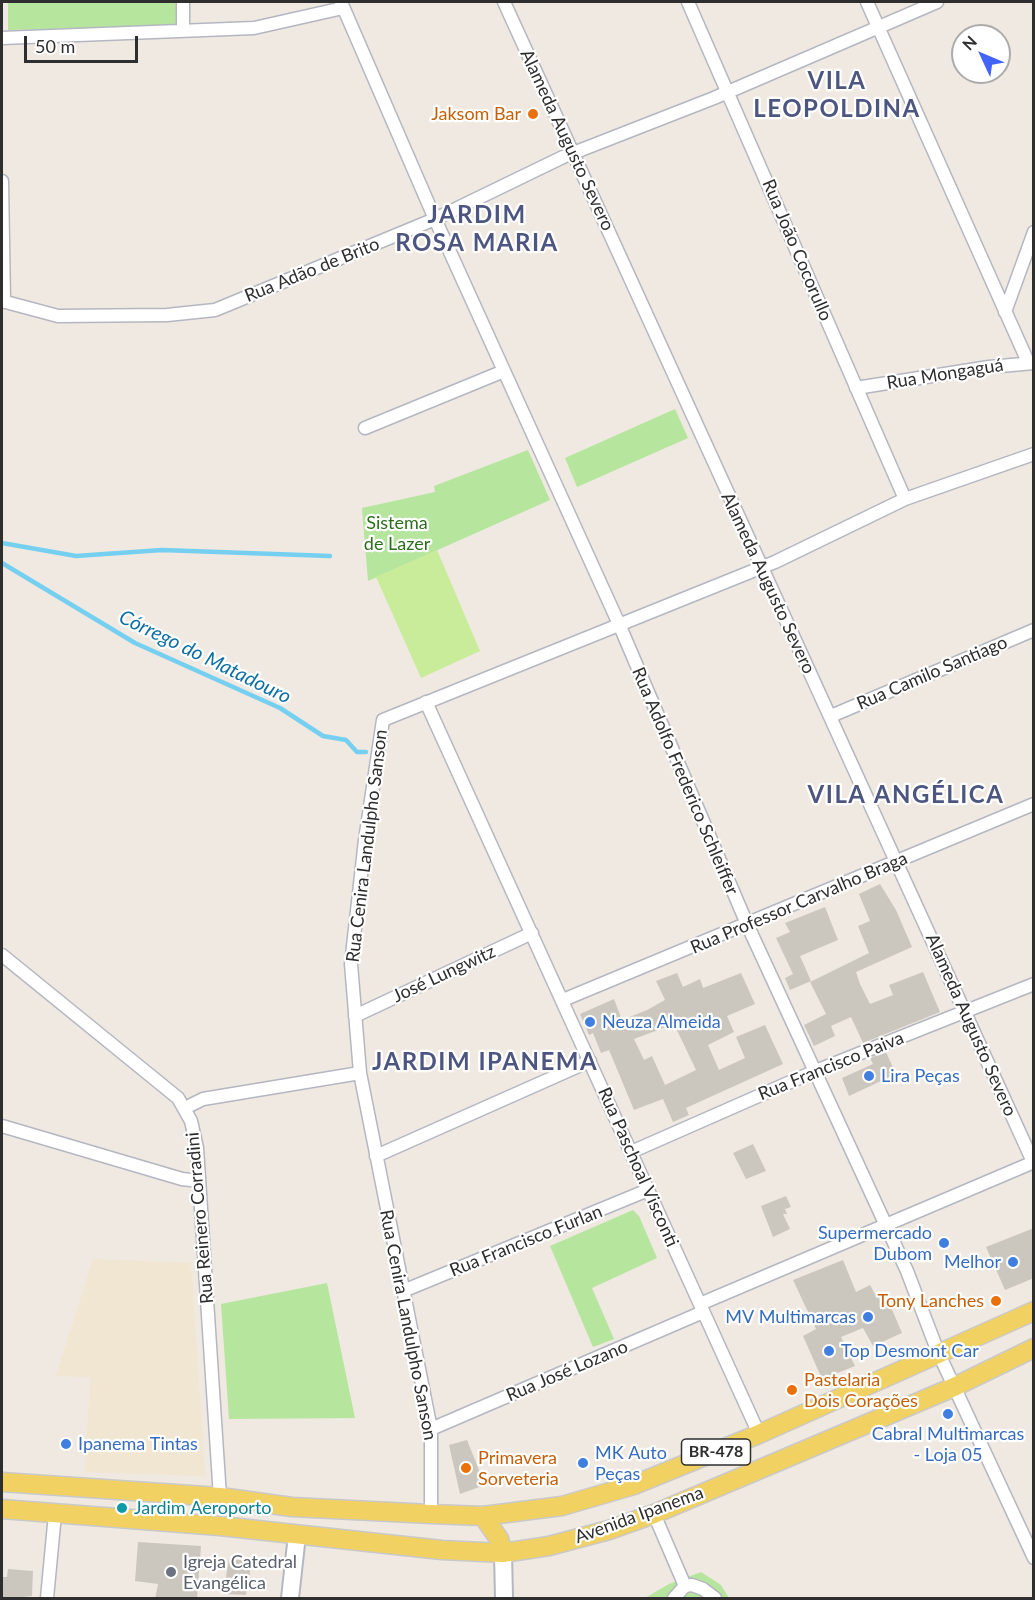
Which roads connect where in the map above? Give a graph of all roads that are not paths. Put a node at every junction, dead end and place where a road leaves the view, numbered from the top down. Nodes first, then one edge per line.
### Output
1 (183, 2) edge
2 (504, 2) edge
3 (688, 2) edge
4 (867, 2) edge
5 (937, 2) edge
6 (342, 5) edge
7 (878, 27) junction
8 (183, 30) junction
9 (2, 38) edge
10 (729, 92) junction
11 (574, 154) junction
12 (2, 181) edge
13 (435, 219) junction
14 (1034, 232) edge
15 (3, 301) edge
16 (1005, 312) junction
17 (1031, 362) edge
18 (504, 371) junction
19 (856, 388) junction
20 (365, 428) dead end
21 (1034, 454) edge
22 (905, 500) junction
23 (759, 567) junction
24 (619, 624) junction
25 (1034, 630) edge
26 (426, 702) junction
27 (831, 716) junction
28 (1034, 804) edge
29 (897, 861) junction
30 (747, 924) junction
31 (532, 933) junction
32 (2, 955) edge
33 (1034, 984) edge
34 (563, 1000) junction
35 (966, 1012) junction
36 (355, 1016) junction
37 (590, 1060) junction
38 (813, 1072) junction
39 (360, 1073) junction
40 (185, 1108) junction
41 (2, 1126) edge
42 (631, 1152) junction
43 (376, 1156) junction
44 (1033, 1163) edge
45 (199, 1180) junction
46 (648, 1190) junction
47 (886, 1226) junction
48 (403, 1291) junction
49 (701, 1308) junction
50 (1034, 1311) edge
51 (1034, 1348) edge
52 (938, 1352) junction
53 (954, 1387) junction
54 (431, 1429) junction
55 (759, 1434) junction
56 (2, 1482) edge
57 (220, 1497) junction
58 (2, 1509) edge
59 (55, 1514) junction
60 (431, 1514) junction
61 (654, 1514) junction
62 (483, 1516) junction
63 (297, 1535) junction
64 (503, 1553) junction
65 (1034, 1558) edge
66 (686, 1586) junction
67 (47, 1599) edge
68 (290, 1599) edge
69 (504, 1599) edge
70 (674, 1599) edge
71 (715, 1599) edge

1 - 8 street
2 - 11 street, Alameda Augusto Severo
3 - 10 street, Rua João Cocorullo
4 - 7 street
5 - 7 street, Rua Adão de Brito
6 - 8 street
6 - 13 street, Rua Adolfo Frederico Schleiffer
7 - 10 street, Rua Adão de Brito
7 - 16 street
8 - 9 street
10 - 11 street, Rua Adão de Brito
10 - 19 street, Rua João Cocorullo
11 - 13 street, Rua Adão de Brito
11 - 23 street, Alameda Augusto Severo
12 - 15 street
13 - 15 street, Rua Adão de Brito
13 - 18 street, Rua Adolfo Frederico Schleiffer
14 - 16 street
16 - 17 street
17 - 19 street, Rua Mongaguá
18 - 20 street
18 - 24 street, Rua Adolfo Frederico Schleiffer
19 - 22 street, Rua João Cocorullo
21 - 22 street, Rua Cenira Landulpho Sanson
22 - 23 street, Rua Cenira Landulpho Sanson
23 - 24 street, Rua Cenira Landulpho Sanson
23 - 27 street, Alameda Augusto Severo
24 - 26 street, Rua Cenira Landulpho Sanson
24 - 30 street, Rua Adolfo Frederico Schleiffer
25 - 27 street, Rua Camilo Santiago
26 - 31 street, Rua Paschoal Visconti
26 - 36 street, Rua Cenira Landulpho Sanson
27 - 29 street, Alameda Augusto Severo
28 - 29 street, Rua Professor Carvalho Braga
29 - 30 street, Rua Professor Carvalho Braga
29 - 35 street, Alameda Augusto Severo
30 - 34 street, Rua Professor Carvalho Braga
30 - 38 street, Rua Adolfo Frederico Schleiffer
31 - 34 street, Rua Paschoal Visconti
31 - 36 street, José Lungwitz
32 - 40 street, Rua Reinero Corradini
33 - 35 street, Rua Francisco Paiva
34 - 37 street, Rua Paschoal Visconti
35 - 38 street, Rua Francisco Paiva
35 - 44 street, Alameda Augusto Severo
36 - 39 street, Rua Cenira Landulpho Sanson
37 - 42 street, Rua Paschoal Visconti
37 - 43 street
38 - 42 street, Rua Francisco Paiva
38 - 47 street, Rua Adolfo Frederico Schleiffer
39 - 40 street
39 - 43 street, Rua Cenira Landulpho Sanson
40 - 45 street, Rua Reinero Corradini
41 - 45 street
42 - 46 street, Rua Paschoal Visconti
43 - 48 street, Rua Cenira Landulpho Sanson
44 - 47 street, Rua José Lozano
45 - 57 street, Rua Reinero Corradini
46 - 48 street, Rua Francisco Furlan
46 - 49 street, Rua Paschoal Visconti
47 - 49 street, Rua José Lozano
47 - 52 street, Rua Adolfo Frederico Schleiffer
48 - 54 street, Rua Cenira Landulpho Sanson
49 - 54 street, Rua José Lozano
49 - 55 street, Rua Paschoal Visconti
50 - 52 main road, Avenida Ipanema / BR-478
51 - 53 main road, Avenida Ipanema / BR-478
52 - 53 street, Rua Adolfo Frederico Schleiffer
52 - 55 main road, Avenida Ipanema / BR-478
53 - 61 main road, Avenida Ipanema / BR-478
53 - 65 street, Rua Adolfo Frederico Schleiffer
54 - 60 street, Rua Cenira Landulpho Sanson
55 - 62 main road, Avenida Ipanema / BR-478
56 - 57 main road, Avenida Ipanema / BR-478
57 - 60 main road, Avenida Ipanema / BR-478
58 - 59 main road, Avenida Ipanema / BR-478
59 - 63 main road, Avenida Ipanema / BR-478
59 - 67 street
60 - 62 main road, Avenida Ipanema / BR-478
61 - 64 main road, Avenida Ipanema / BR-478
61 - 66 street
62 - 64 main road
63 - 64 main road, Avenida Ipanema / BR-478
63 - 68 main road
64 - 69 main road
66 - 70 street
66 - 71 street

